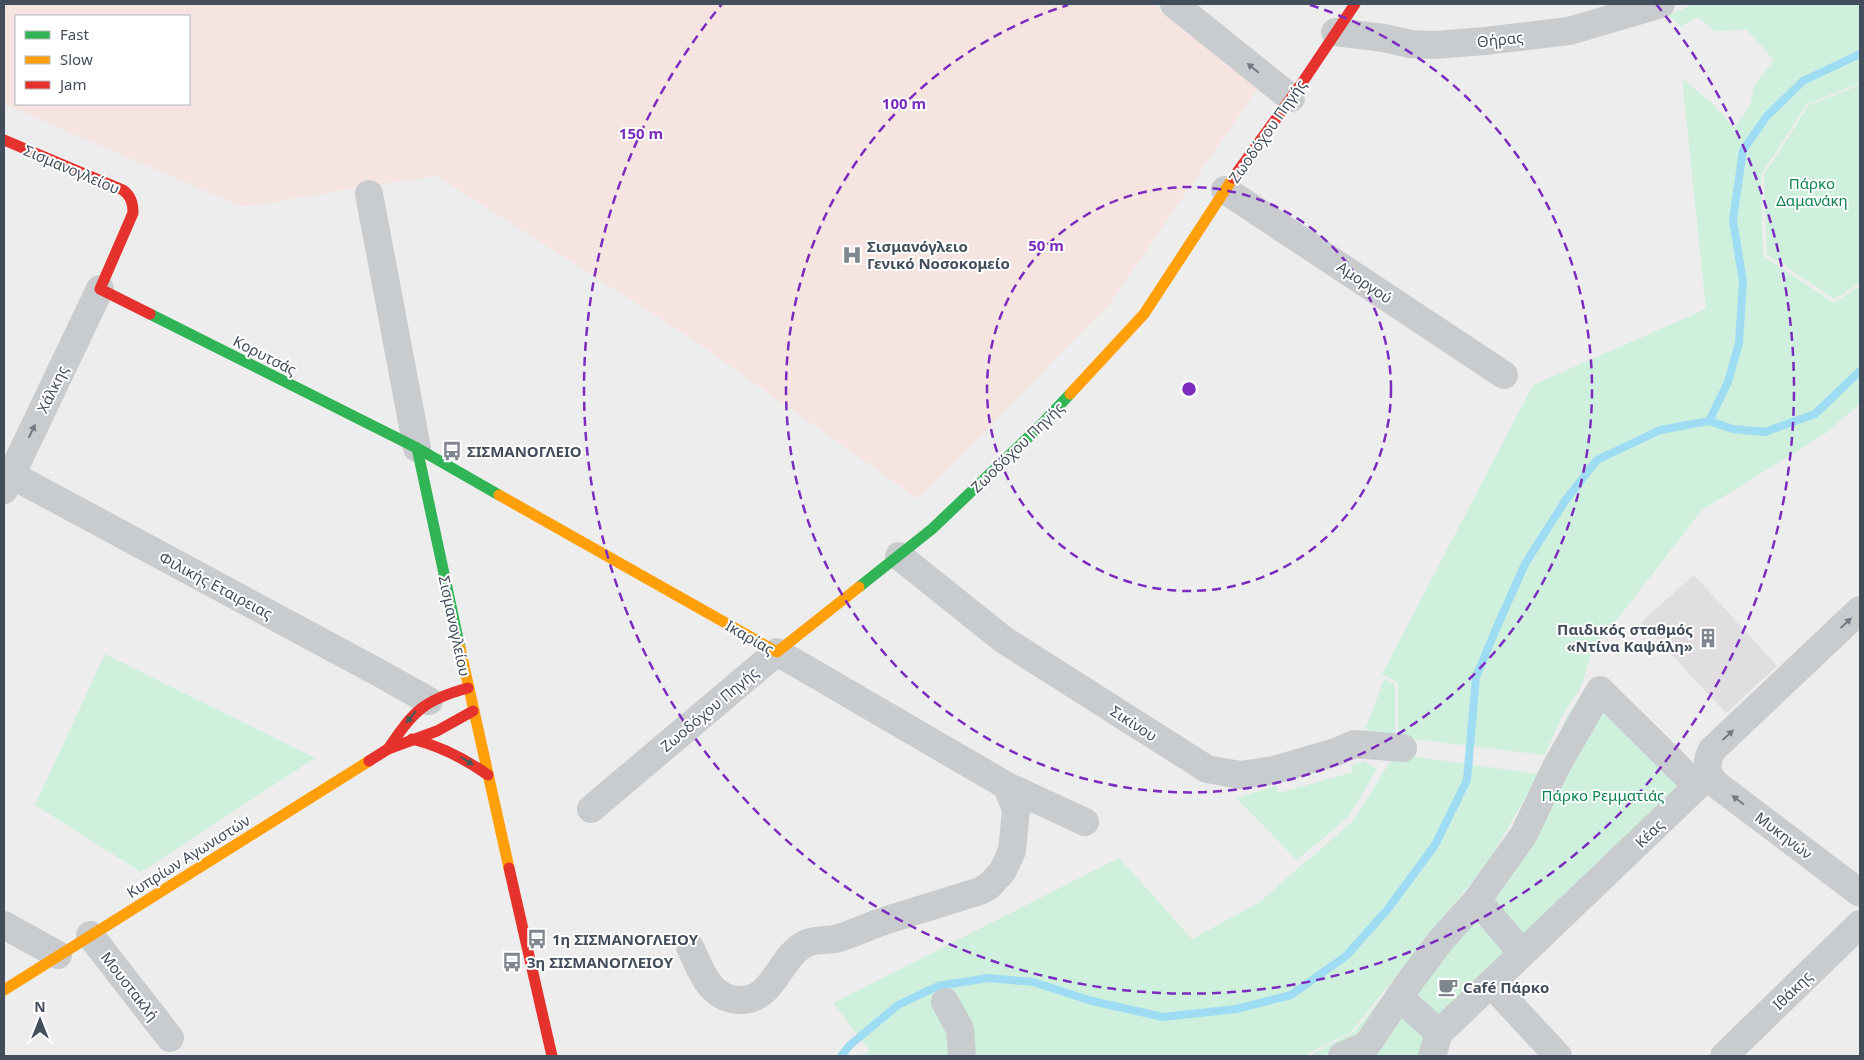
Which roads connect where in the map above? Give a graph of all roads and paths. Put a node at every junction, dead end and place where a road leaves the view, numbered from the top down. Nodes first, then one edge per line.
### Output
1 (1174, 4) edge
2 (1355, 4) edge
3 (1661, 4) edge
4 (1335, 32) junction
5 (1291, 98) junction
6 (4, 141) edge
7 (1225, 190) junction
8 (369, 194) dead end
9 (100, 288) junction
10 (1504, 375) dead end
11 (417, 448) junction
12 (6, 478) edge
13 (899, 556) junction
14 (1860, 610) edge
15 (777, 652) junction
16 (468, 688) junction
17 (428, 700) junction
18 (473, 711) junction
19 (412, 740) junction
20 (1403, 748) dead end
21 (388, 749) junction
22 (488, 775) junction
23 (1703, 781) junction
24 (1007, 786) junction
25 (591, 809) dead end
26 (1085, 822) dead end
27 (1860, 893) edge
28 (1477, 900) junction
29 (1860, 924) edge
30 (4, 925) edge
31 (90, 934) junction
32 (690, 947) dead end
33 (1522, 953) junction
34 (58, 955) junction
35 (1491, 984) junction
36 (4, 990) edge
37 (1399, 997) junction
38 (945, 1002) dead end
39 (170, 1038) dead end
40 (1436, 1045) edge
41 (552, 1056) edge
42 (962, 1056) edge
43 (1342, 1056) edge
44 (1558, 1056) edge
45 (1724, 1056) edge

5 -> 1 street
2 - 4 street, Ζωοδόχου Πηγής
3 - 4 street, Θήρας
4 - 5 street, Ζωοδόχου Πηγής
5 - 7 street, Ζωοδόχου Πηγής
6 - 9 street, Σισμανογλείου
7 - 10 street, Αμοργού
7 - 13 street, Ζωοδόχου Πηγής
8 - 11 street, Σισμανογλείου
9 - 11 street, Κορυτσάς
12 -> 9 street, Χάλκης
11 - 15 street, Ικαρίας
11 - 16 street, Σισμανογλείου
12 - 17 street, Φιλικής Εταιρειας
13 - 15 street, Ζωοδόχου Πηγής
13 - 20 street, Σικίνου
23 -> 14 street
15 - 24 street, Ικαρίας
15 - 25 street, Ζωοδόχου Πηγής
16 - 17 street, Κυπρίων Αγωνιστών
16 - 18 street, Σισμανογλείου
17 -> 21 street, Κυπρίων Αγωνιστών
18 - 19 street, Κυπρίων Αγωνιστών
18 - 22 street, Σισμανογλείου
19 - 21 street, Κυπρίων Αγωνιστών
19 -> 22 street
21 - 31 street, Κυπρίων Αγωνιστών
22 - 41 street, Σισμανογλείου
27 -> 23 street, Μυκηνών
23 - 28 street, Μυκηνών
23 - 33 street, Κέας
24 - 26 street, Ικαρίας
24 - 32 street
28 - 33 street
28 - 37 street
29 - 45 street, Ιθάκης
30 - 34 street
31 - 34 street, Κυπρίων Αγωνιστών
31 - 39 street, Μουστακλή
33 - 35 street, Κέας
34 - 36 street, Κυπρίων Αγωνιστών
35 - 40 street, Κέας
35 - 44 street
37 - 40 street
37 - 43 street
38 - 42 street

